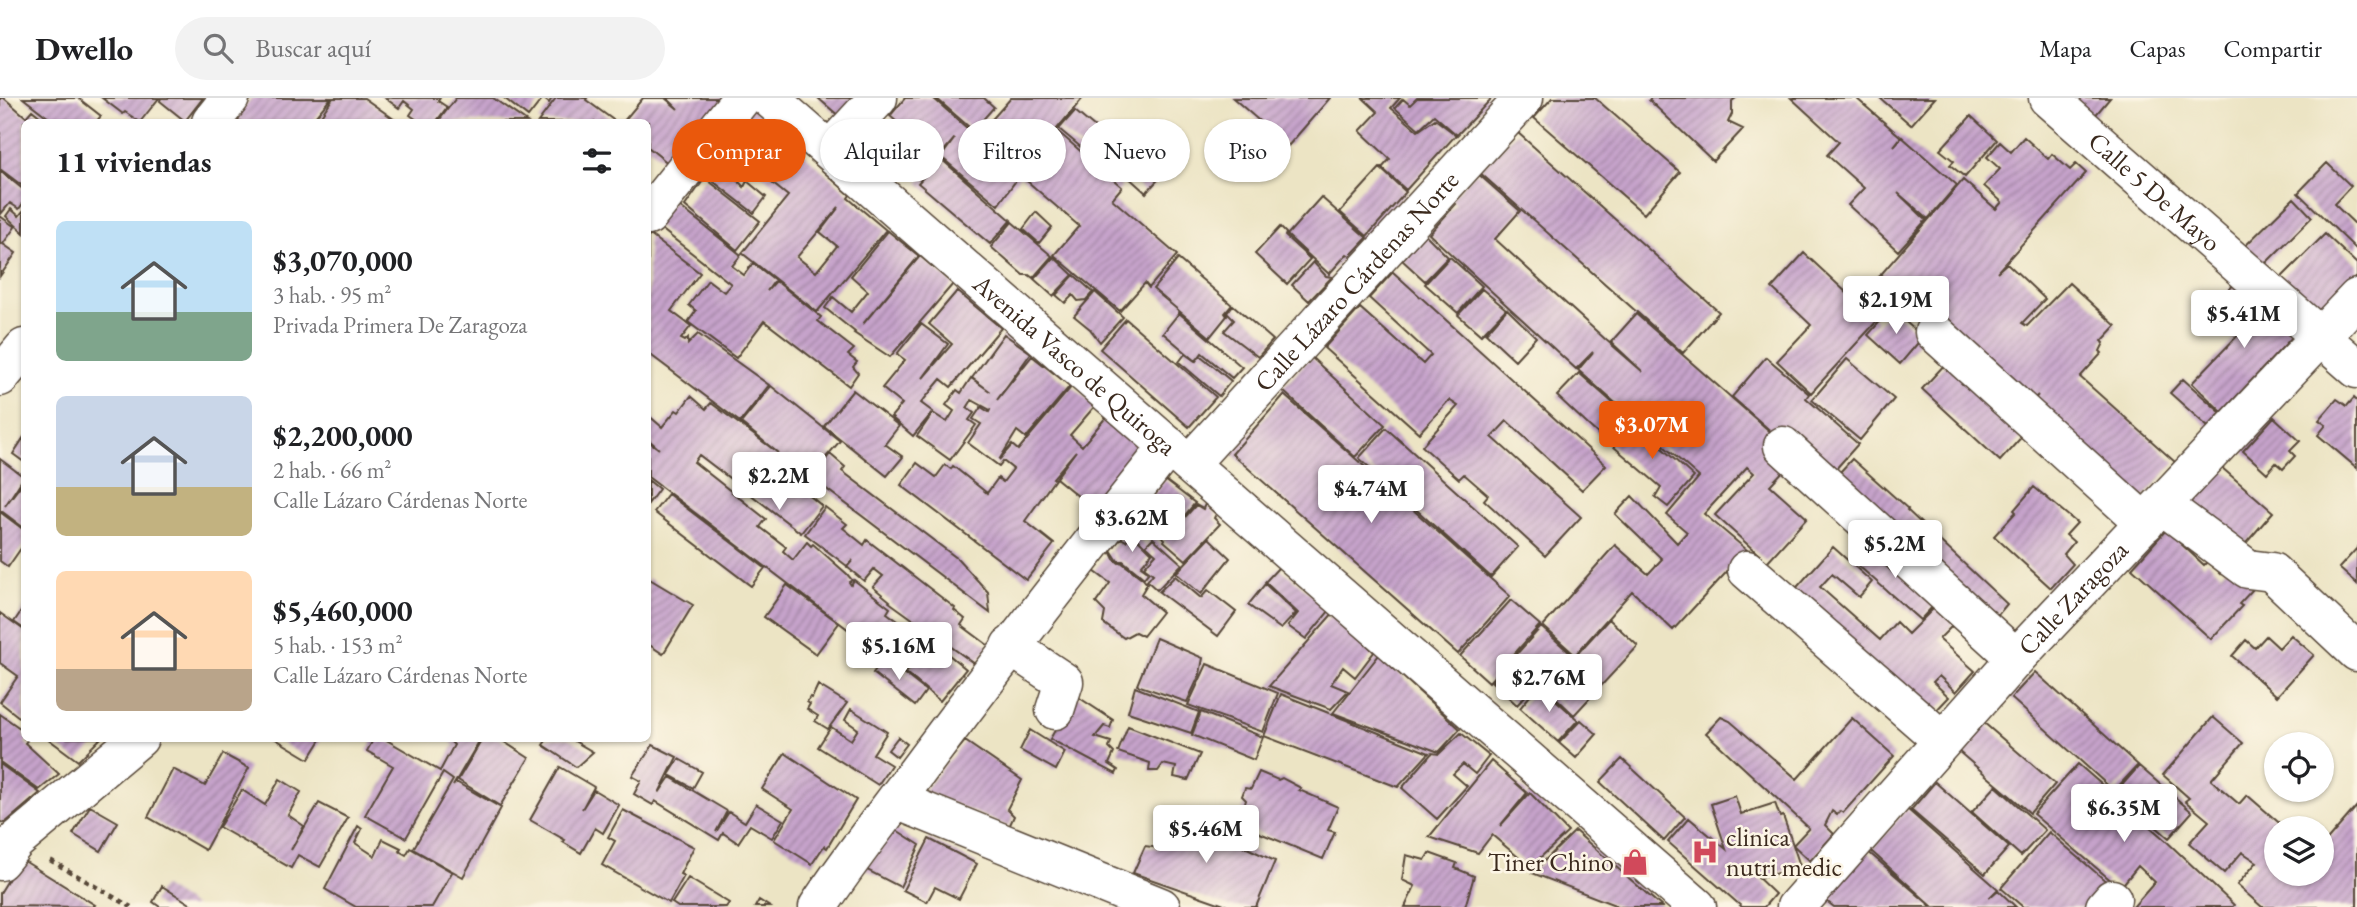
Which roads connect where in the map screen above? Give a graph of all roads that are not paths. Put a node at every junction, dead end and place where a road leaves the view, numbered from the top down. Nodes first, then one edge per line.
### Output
1 (230, 98) edge
2 (742, 98) edge
3 (769, 98) edge
4 (878, 98) edge
5 (1524, 98) edge
6 (2048, 98) edge
7 (213, 119) edge
8 (859, 119) edge
9 (820, 141) edge
10 (867, 182) edge
11 (651, 212) edge
12 (2357, 299) edge
13 (1934, 332) dead end
14 (2321, 336) junction
15 (21, 352) edge
16 (2357, 369) edge
17 (0, 377) edge
18 (1783, 446) dead end
19 (1179, 455) junction
20 (2153, 514) junction
21 (1747, 570) dead end
22 (1010, 646) junction
23 (2357, 652) edge
24 (2016, 658) junction
25 (1055, 710) dead end
26 (1942, 740) junction
27 (134, 742) edge
28 (896, 800) junction
29 (8, 851) edge
30 (818, 907) edge
31 (1161, 907) edge
32 (1696, 907) edge
33 (1796, 907) edge

1 - 7 street
2 - 11 street
3 - 9 street, Avenida Vasco de Quiroga
4 - 8 street
5 - 19 street, Calle Lázaro Cárdenas Norte
6 - 14 street, Calle 5 De Mayo
10 - 19 street, Avenida Vasco de Quiroga
12 - 14 street, Calle Zaragoza
13 - 20 street
14 - 16 street, Calle 5 De Mayo
14 - 20 street, Calle Zaragoza
15 - 17 street
18 - 24 street
19 - 22 street, Calle Lázaro Cárdenas Norte
19 - 32 street, Avenida Vasco de Quiroga
20 - 23 street
20 - 24 street, Calle Zaragoza
21 - 26 street
22 - 25 street
22 - 28 street, Calle Lázaro Cárdenas Norte
24 - 26 street, Calle Zaragoza
26 - 33 street, Calle Zaragoza
27 - 29 street
28 - 30 street, Calle Lázaro Cárdenas Norte
28 - 31 street

